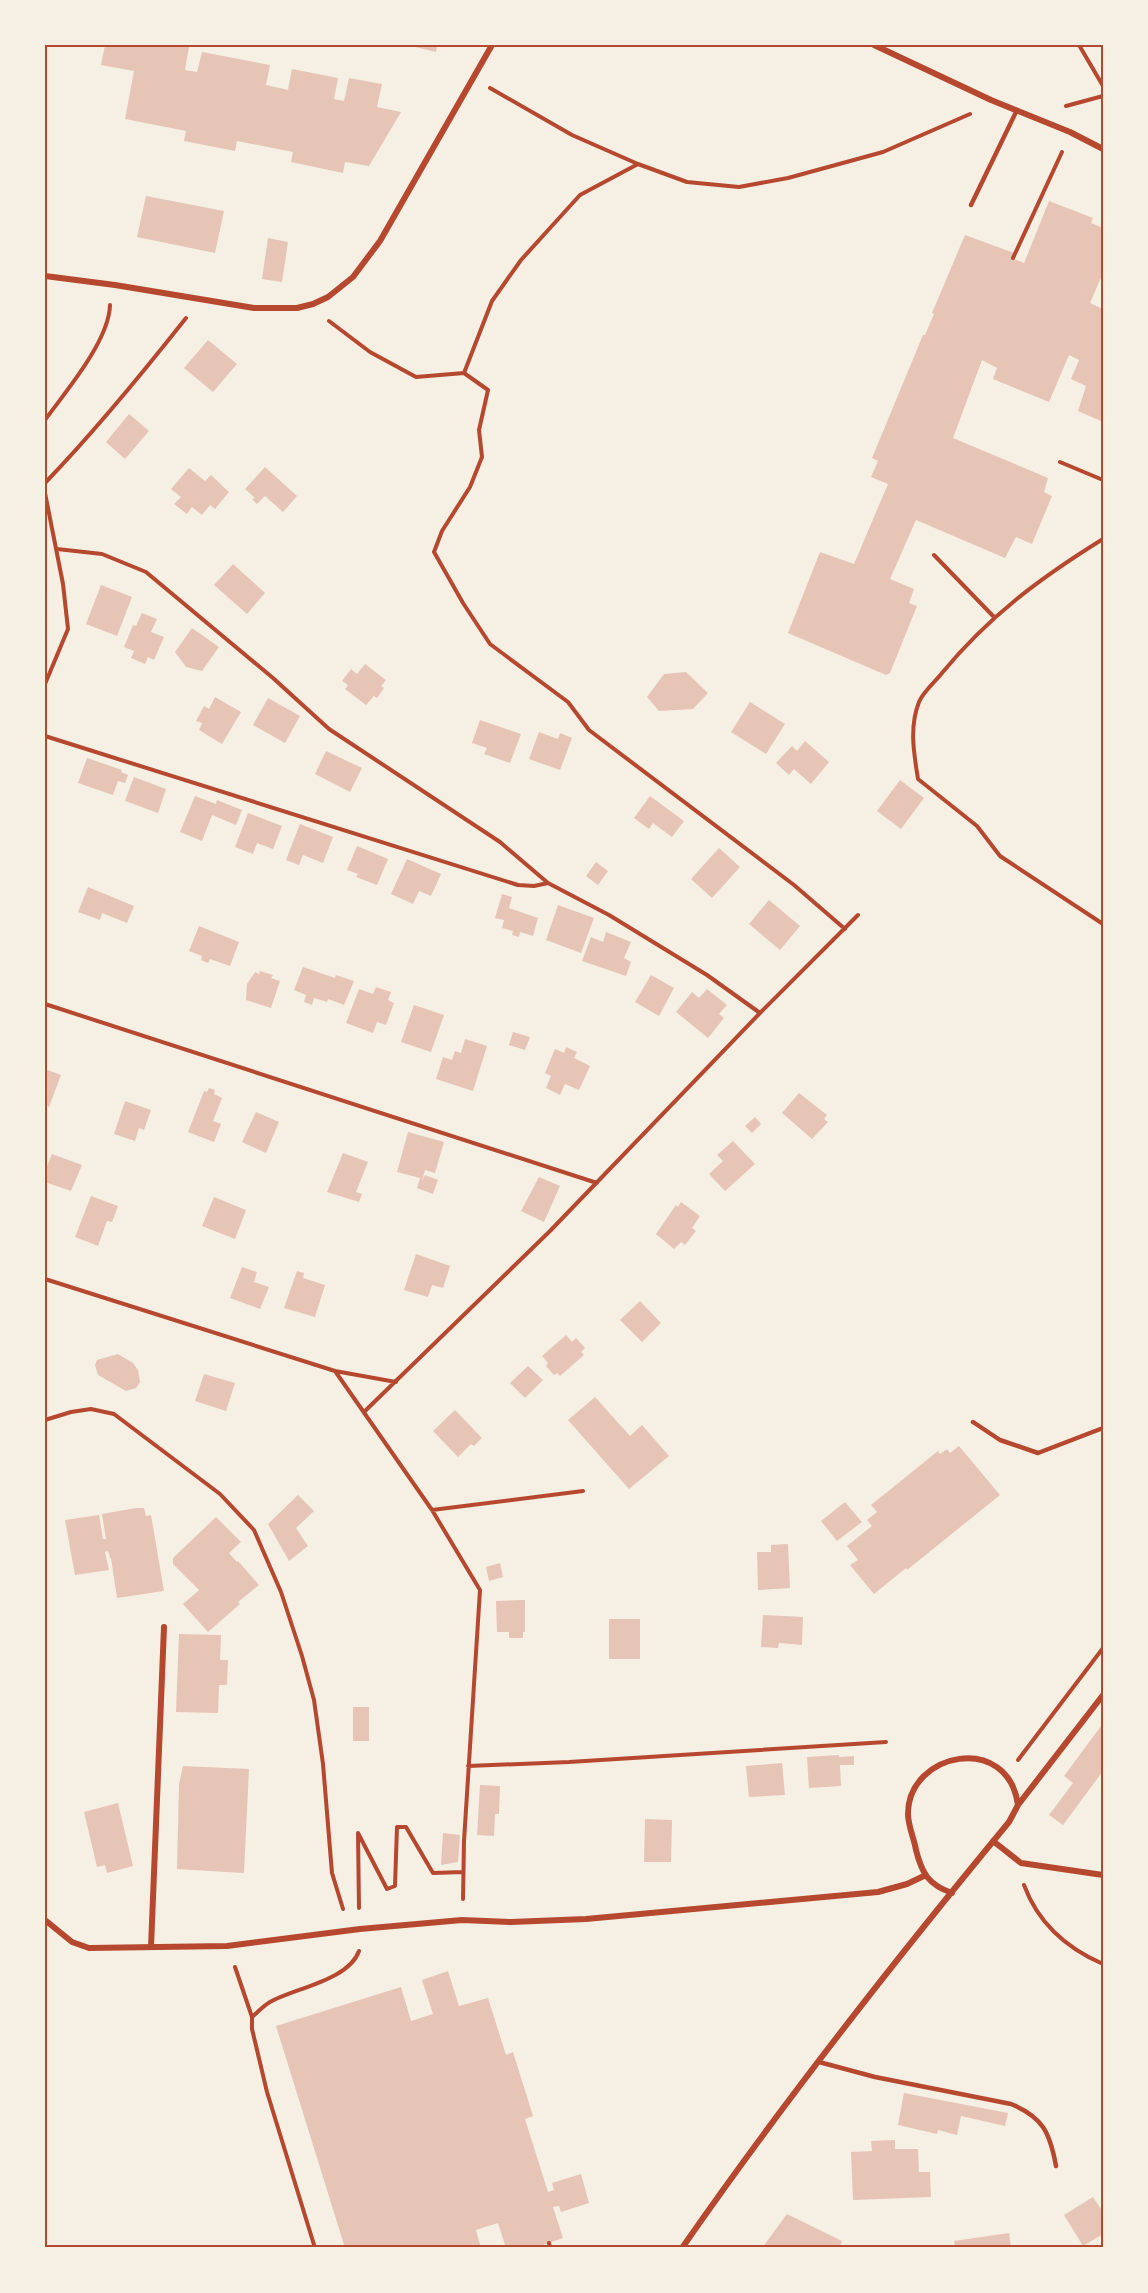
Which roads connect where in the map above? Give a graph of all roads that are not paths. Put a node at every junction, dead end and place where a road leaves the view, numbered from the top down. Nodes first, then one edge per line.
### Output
1 (492, 45) edge
2 (874, 45) edge
3 (1017, 110) junction
4 (1103, 149) edge
5 (971, 205) dead end
6 (45, 276) edge
7 (973, 1422) dead end
8 (1103, 1428) edge
9 (164, 1627) dead end
10 (1103, 1695) edge
11 (1018, 1805) junction
12 (993, 1841) junction
13 (926, 1875) junction
14 (1103, 1875) edge
15 (952, 1893) junction
16 (45, 1920) edge
17 (151, 1947) junction
18 (819, 2062) junction
19 (1056, 2166) dead end
20 (682, 2248) edge

1 - 6 street
2 - 3 street
3 - 4 street
3 - 5 lane
7 - 8 lane
9 - 17 street
10 - 11 street
11 - 12 street
11 - 13 street
12 - 14 street
12 - 15 street
13 - 15 street
13 - 17 street
15 - 18 street
16 - 17 street
18 - 19 lane
18 - 20 street

